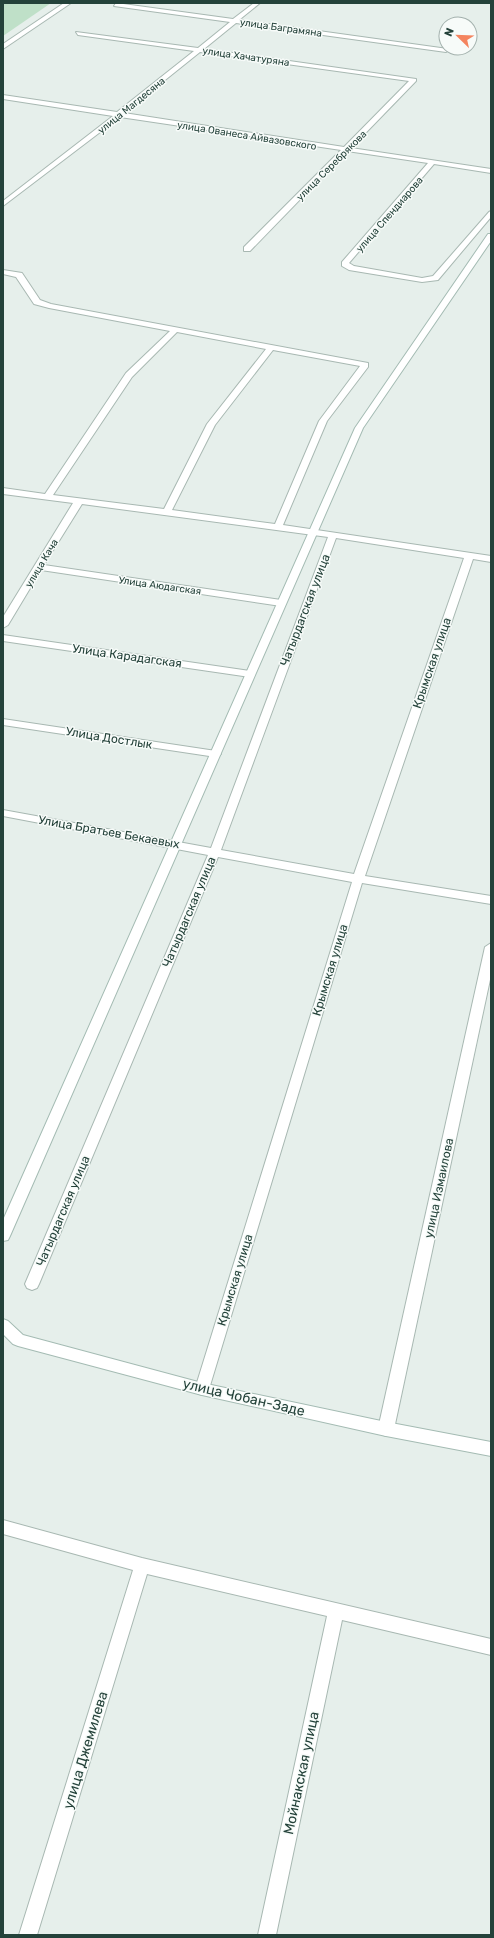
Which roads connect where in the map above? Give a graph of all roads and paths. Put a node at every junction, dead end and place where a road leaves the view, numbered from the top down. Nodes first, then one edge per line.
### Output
1 (68, 3) edge
2 (256, 3) edge
3 (116, 5) dead end
4 (234, 21) junction
5 (78, 33) dead end
6 (3, 47) edge
7 (438, 49) edge
8 (199, 50) junction
9 (414, 80) joint
10 (3, 97) edge
11 (118, 115) junction
12 (346, 151) junction
13 (432, 163) junction
14 (491, 171) edge
15 (3, 204) edge
16 (491, 213) edge
17 (491, 236) edge
18 (247, 249) dead end
19 (3, 272) edge
20 (176, 329) junction
21 (271, 348) junction
22 (3, 491) edge
23 (47, 497) junction
24 (79, 501) junction
25 (167, 512) junction
26 (278, 527) junction
27 (312, 532) junction
28 (333, 535) junction
29 (469, 556) junction
30 (491, 559) edge
31 (38, 567) junction
32 (281, 602) junction
33 (3, 626) edge
34 (3, 638) edge
35 (250, 674) junction
36 (3, 722) edge
37 (216, 754) junction
38 (3, 813) edge
39 (176, 844) junction
40 (215, 851) junction
41 (358, 879) junction
42 (491, 900) edge
43 (491, 947) edge
44 (3, 1236) edge
45 (32, 1284) dead end
46 (3, 1330) edge
47 (202, 1389) junction
48 (386, 1429) junction
49 (491, 1449) edge
50 (3, 1527) edge
51 (142, 1565) junction
52 (336, 1610) junction
53 (491, 1647) edge
54 (28, 1935) edge
55 (266, 1935) edge

1 - 6 street
2 - 4 street, улица Магдесяна
3 - 4 street, улица Баграмяна
4 - 7 street, улица Баграмяна
4 - 8 street, улица Магдесяна
5 - 8 street, улица Хачатуряна
8 - 9 street, улица Хачатуряна
8 - 11 street, улица Магдесяна
9 - 12 street, улица Серебрякова
10 - 11 street, улица Ованеса Айвазовского
11 - 12 street, улица Ованеса Айвазовского
11 - 15 street, улица Магдесяна
12 - 13 street, улица Ованеса Айвазовского
12 - 18 street, улица Серебрякова
13 - 14 street, улица Ованеса Айвазовского
13 - 16 street, улица Спендиарова
17 - 27 street
19 - 20 street
20 - 21 street
20 - 23 street
21 - 25 street
21 - 26 street
22 - 23 street
23 - 24 street
24 - 25 street
24 - 31 street, улица Кача
25 - 26 street
26 - 27 street
27 - 28 street
27 - 32 street
28 - 29 street
28 - 40 street, Чатырдагская улица
29 - 30 street
29 - 41 street, Крымская улица
31 - 32 street, Улица Аюдагская
31 - 33 street, улица Кача
32 - 35 street
34 - 35 street, Улица Карадагская
35 - 37 street
36 - 37 street, Улица Достлык
37 - 39 street
38 - 39 street, Улица Братьев Бекаевых
39 - 40 street, Улица Братьев Бекаевых
39 - 44 street
40 - 41 street, Улица Братьев Бекаевых
40 - 45 street, Чатырдагская улица
41 - 42 street, Улица Братьев Бекаевых
41 - 47 street, Крымская улица
43 - 48 street, улица Измаилова
46 - 47 street, улица Чобан-Заде
47 - 48 street, улица Чобан-Заде
48 - 49 street, улица Чобан-Заде
50 - 51 street
51 - 52 street
51 - 54 street, улица Джемилева
52 - 53 street
52 - 55 street, Мойнакская улица

